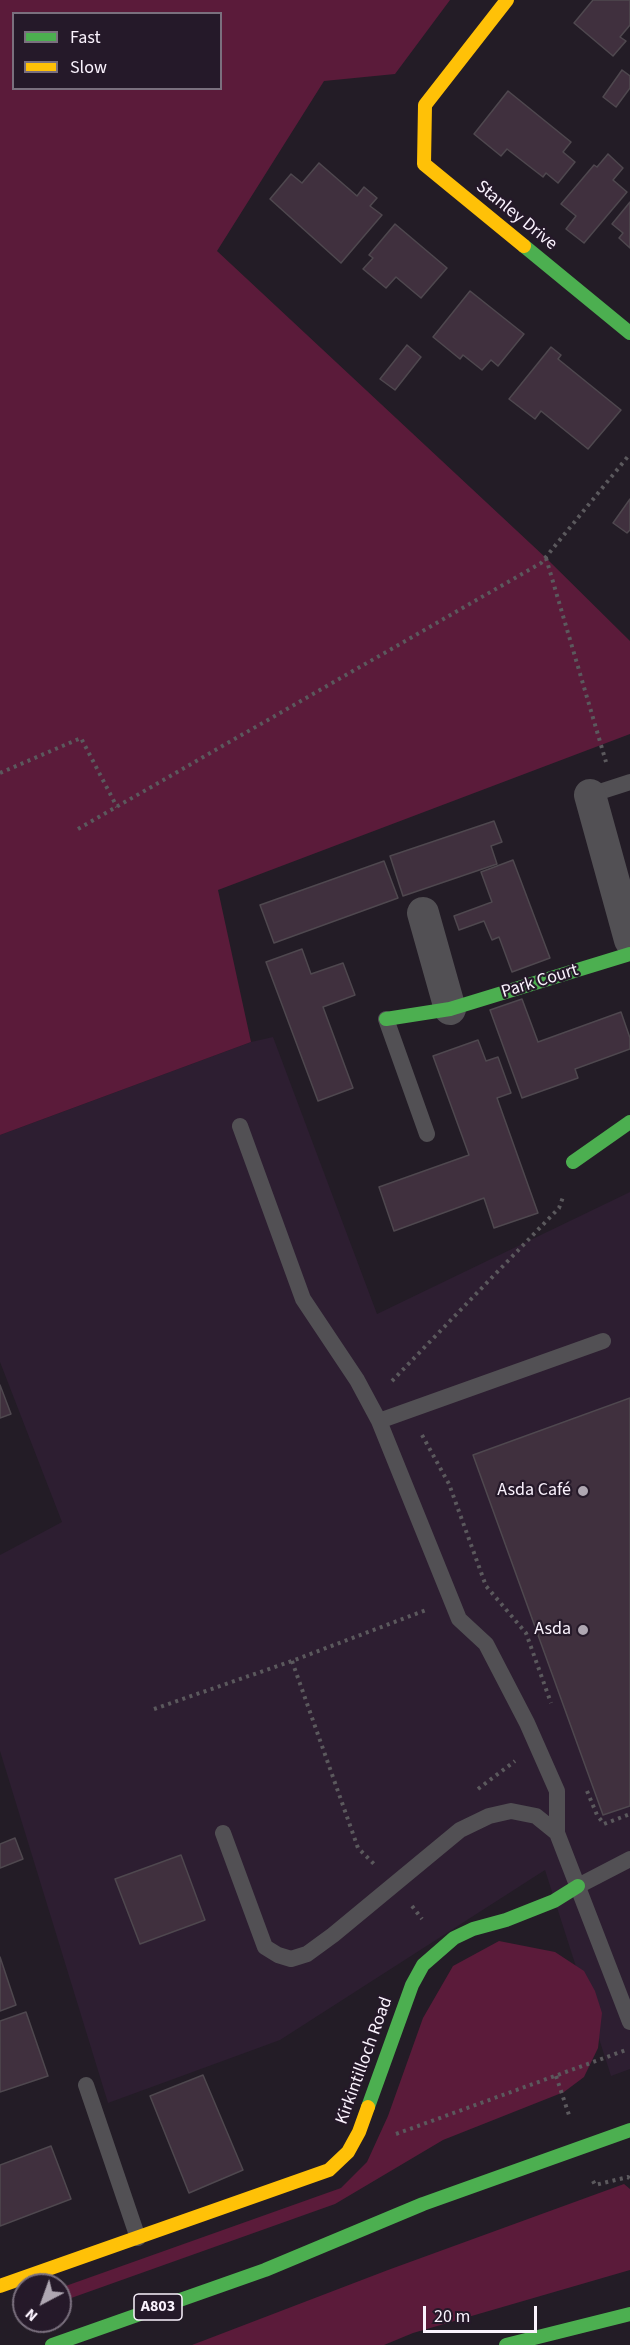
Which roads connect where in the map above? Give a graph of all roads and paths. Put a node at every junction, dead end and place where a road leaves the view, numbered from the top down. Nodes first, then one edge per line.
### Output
1 (507, 0) edge
2 (630, 333) edge
3 (630, 454) edge
4 (546, 558) dead end
5 (0, 773) edge
6 (611, 788) edge
7 (117, 807) junction
8 (78, 829) dead end
9 (423, 913) dead end
10 (630, 940) edge
11 (630, 954) edge
12 (450, 1010) junction
13 (386, 1019) joint
14 (630, 1122) edge
15 (240, 1126) dead end
16 (427, 1134) dead end
17 (573, 1161) joint
18 (603, 1341) dead end
19 (409, 1411) junction
20 (379, 1421) junction
21 (486, 1587) junction
22 (451, 1601) junction
23 (154, 1709) dead end
24 (554, 1710) dead end
25 (584, 1784) dead end
26 (630, 1814) edge
27 (223, 1833) dead end
28 (556, 1833) junction
29 (630, 1859) edge
30 (578, 1886) junction
31 (630, 2022) edge
32 (630, 2049) edge
33 (86, 2085) dead end
34 (630, 2130) edge
35 (348, 2152) junction
36 (138, 2238) junction
37 (0, 2286) edge
38 (630, 2314) edge
39 (513, 2344) edge
40 (52, 2345) edge

1 - 2 street, Stanley Drive
3 - 7 path
4 - 6 path
5 - 7 path
6 - 10 street
7 - 8 path
9 - 12 street
11 - 12 street, Park Court
12 - 13 street, Park Court
13 - 16 lane
14 - 17 street
15 - 20 lane
17 - 19 path
18 - 19 lane
19 - 20 lane
19 - 21 path
20 - 22 lane
21 - 22 path
21 - 24 path
22 - 23 path
22 - 28 lane
25 - 26 path
27 - 28 lane
28 - 30 lane
29 - 30 lane
30 - 31 lane
30 - 35 street, Kirkintilloch Road
32 - 35 path
33 - 36 lane
34 - 40 street, A803
35 - 36 street, Kirkintilloch Road
36 - 37 street, Kirkintilloch Road
38 - 39 street

